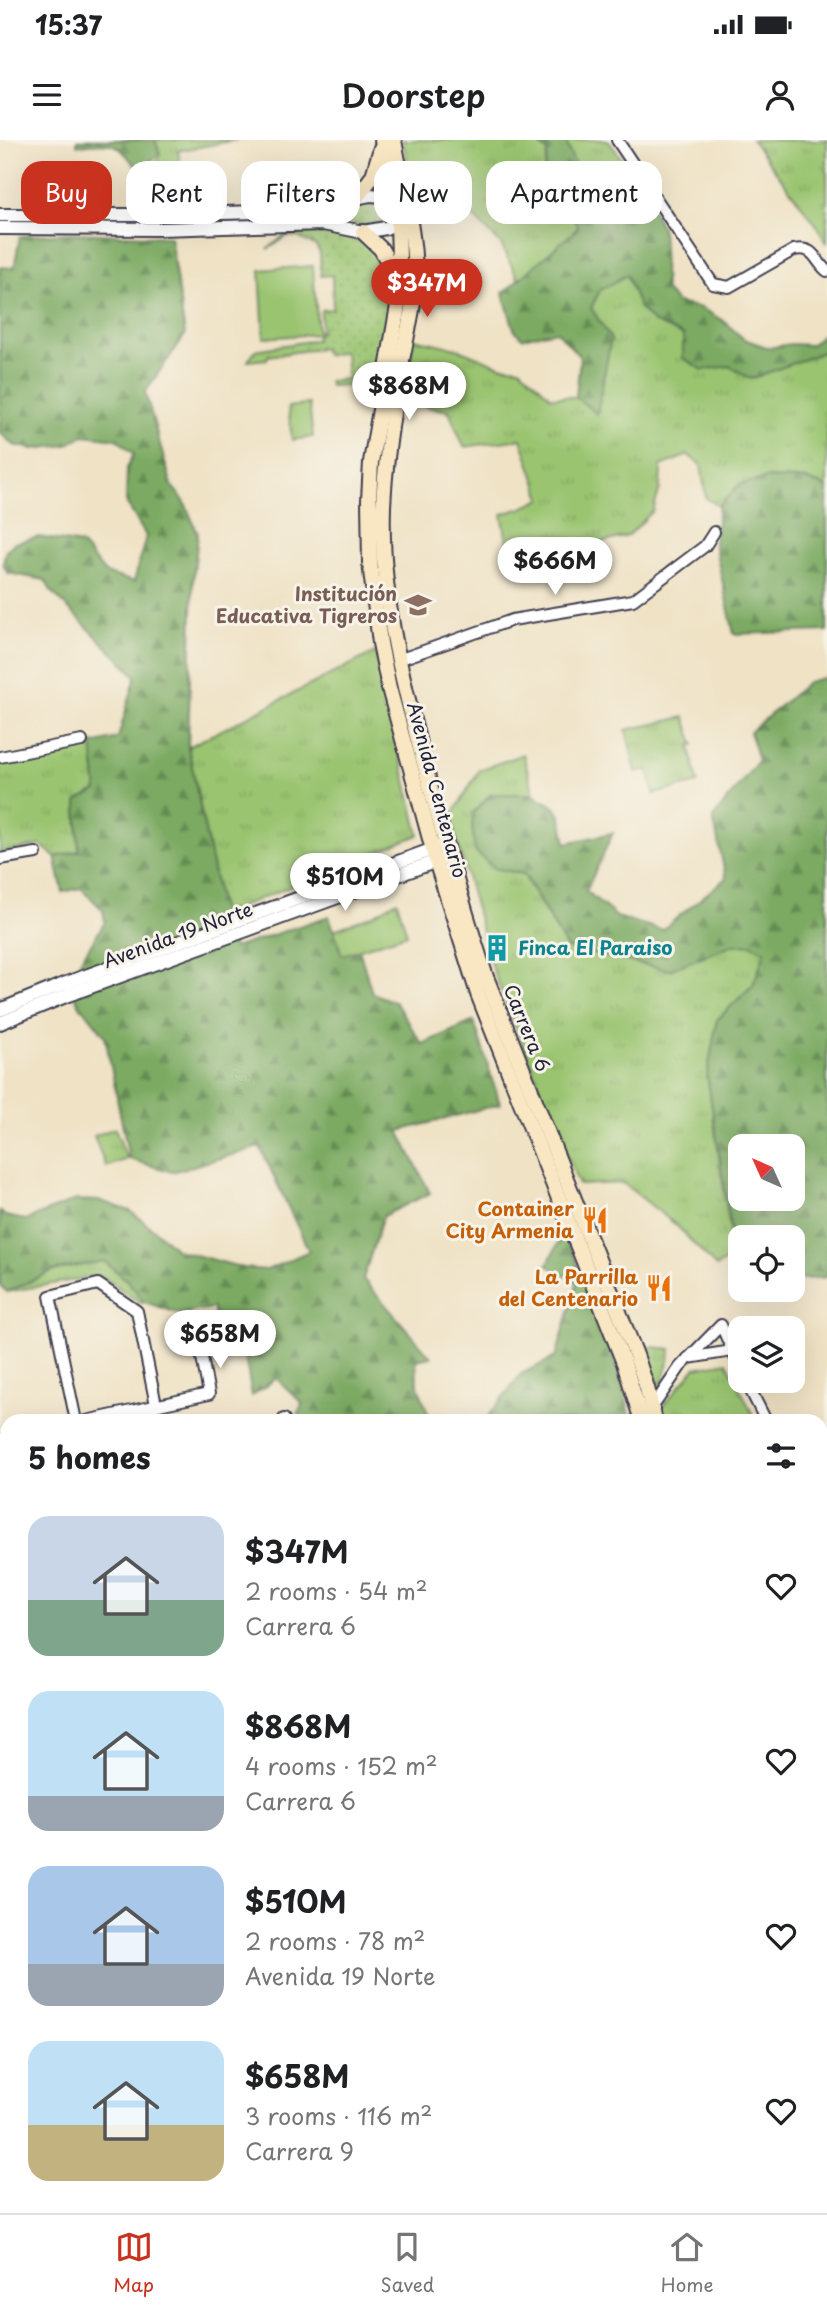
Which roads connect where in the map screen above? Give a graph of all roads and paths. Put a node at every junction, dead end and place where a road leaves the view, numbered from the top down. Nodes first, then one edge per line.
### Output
1 (382, 140) edge
2 (394, 140) edge
3 (617, 140) edge
4 (388, 161) edge
5 (396, 161) edge
6 (360, 193) edge
7 (241, 212) edge
8 (0, 215) edge
9 (390, 224) edge
10 (401, 224) edge
11 (405, 224) edge
12 (0, 228) edge
13 (363, 232) junction
14 (827, 271) edge
15 (400, 294) junction
16 (714, 531) dead end
17 (377, 563) junction
18 (398, 660) junction
19 (82, 741) dead end
20 (0, 757) edge
21 (36, 853) dead end
22 (440, 853) junction
23 (0, 859) edge
24 (66, 990) junction
25 (0, 1010) edge
26 (0, 1023) edge
27 (728, 1342) edge
28 (201, 1352) dead end
29 (728, 1352) edge
30 (688, 1358) junction
31 (752, 1393) edge
32 (156, 1405) junction
33 (75, 1414) edge
34 (117, 1414) edge
35 (640, 1414) edge
36 (654, 1414) edge
37 (762, 1414) edge

1 - 4 main road, Avenida Centenario
1 - 6 main road
2 - 5 main road, Carrera 6
3 - 14 street
7 - 8 street
9 - 13 street
10 - 15 main road, Avenida Centenario
11 - 17 main road, Carrera 6
12 - 13 street
13 - 15 main road
15 - 17 main road, Avenida Centenario
16 - 18 street
17 - 18 main road, Carrera 6
17 - 22 main road, Avenida Centenario
18 - 22 main road, Carrera 6
19 - 20 street
21 - 23 street
22 - 24 street, Avenida 19 Norte
22 - 35 main road, Avenida Centenario
22 - 36 main road, Carrera 6
24 - 25 street, Avenida 19 Norte
24 - 26 street, Avenida 19 Norte
27 - 30 street
28 - 32 street
29 - 30 street
30 - 36 street
31 - 37 street
32 - 33 street
32 - 34 street

